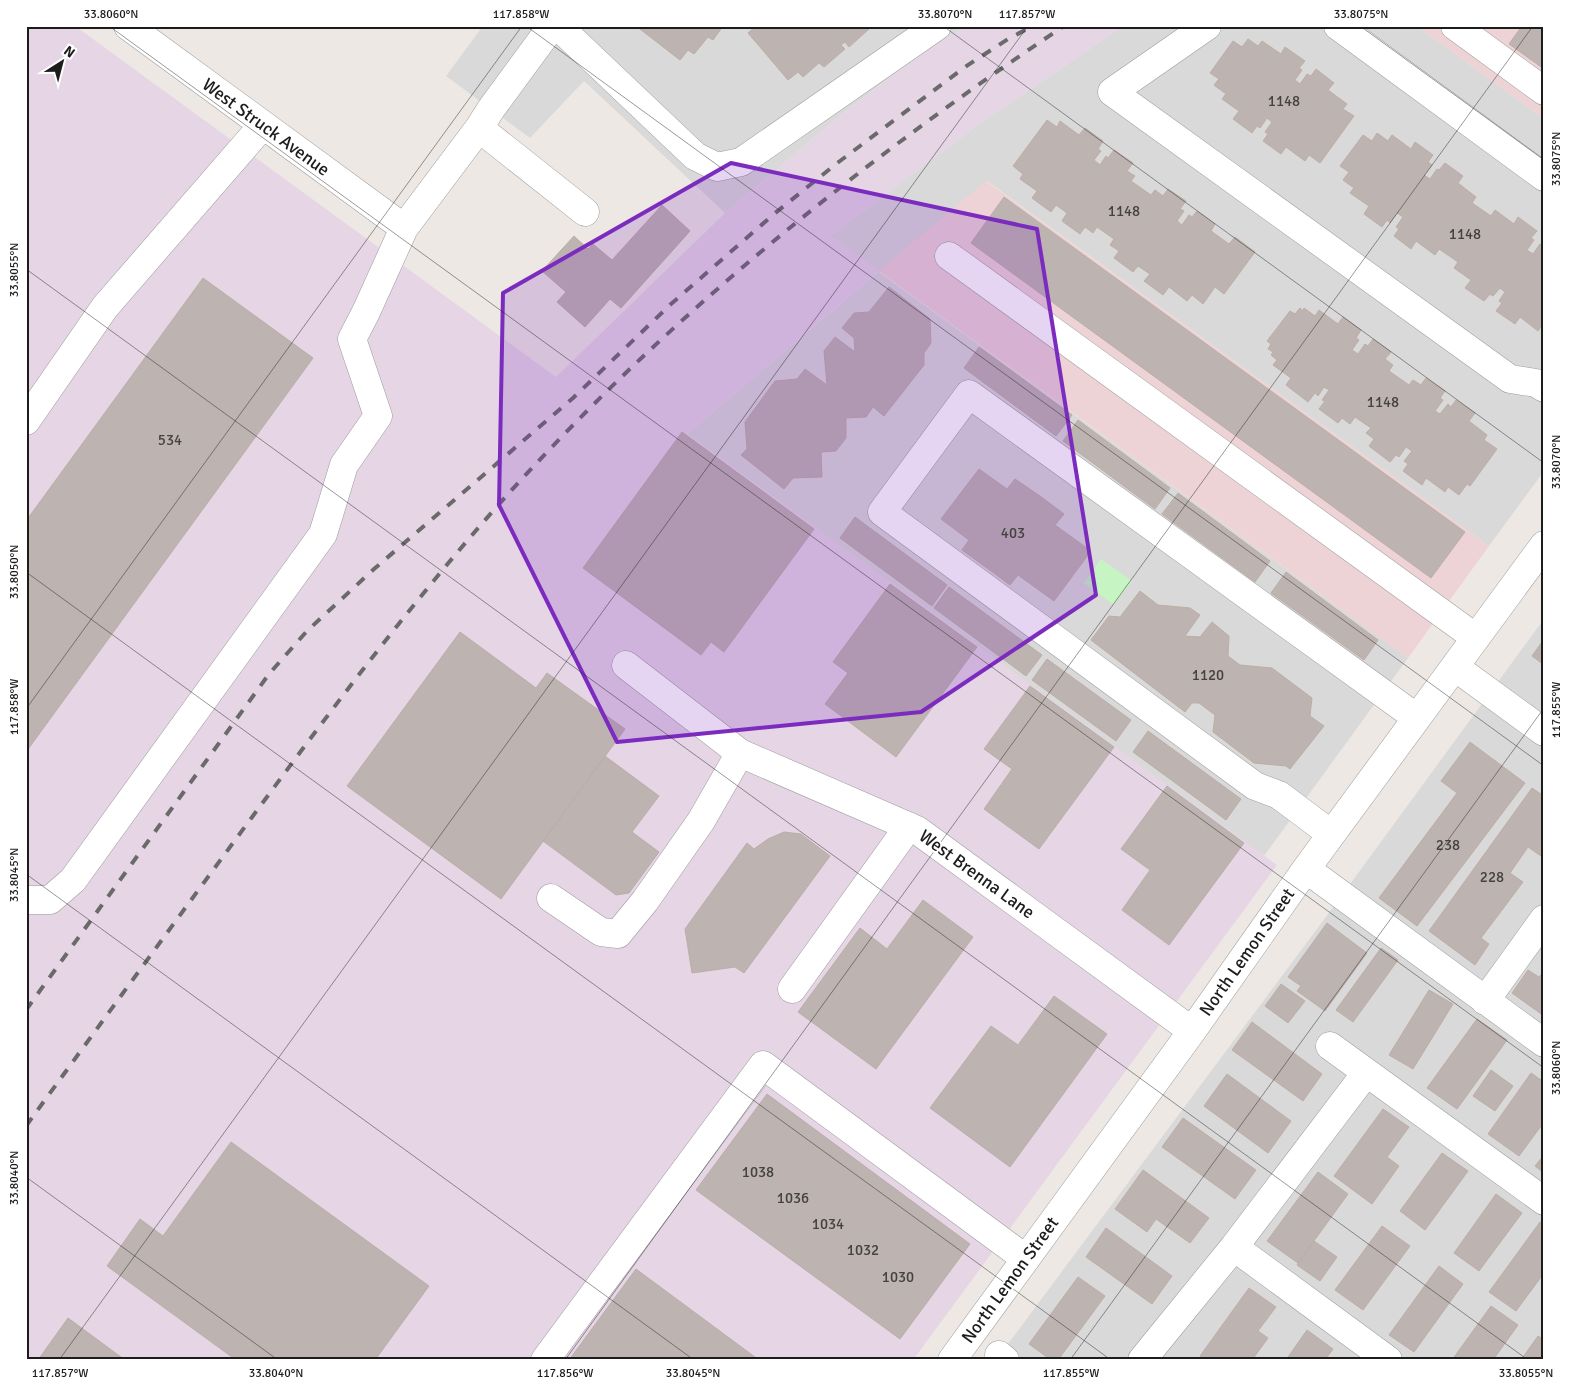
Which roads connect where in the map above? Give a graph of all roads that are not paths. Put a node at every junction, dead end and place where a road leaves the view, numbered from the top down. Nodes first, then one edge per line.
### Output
1 (128, 26) edge
2 (552, 26) edge
3 (558, 26) edge
4 (937, 26) edge
5 (1208, 26) edge
6 (1338, 26) edge
7 (1455, 26) edge
8 (1544, 91) edge
9 (263, 125) junction
10 (479, 128) junction
11 (1544, 177) edge
12 (585, 212) dead end
13 (404, 228) junction
14 (949, 256) dead end
15 (1541, 381) edge
16 (26, 421) edge
17 (1544, 545) edge
18 (1476, 638) junction
19 (626, 665) dead end
20 (1455, 667) junction
21 (1417, 718) junction
22 (1544, 732) edge
23 (740, 754) junction
24 (909, 826) junction
25 (1331, 834) junction
26 (1306, 869) junction
27 (551, 898) dead end
28 (26, 900) edge
29 (1544, 919) edge
30 (792, 989) dead end
31 (1485, 1000) junction
32 (1192, 1031) junction
33 (1544, 1043) edge
34 (1330, 1046) dead end
35 (1366, 1073) junction
36 (1544, 1201) edge
37 (1234, 1246) junction
38 (1026, 1260) junction
39 (544, 1360) edge
40 (952, 1360) edge
41 (1142, 1360) edge
42 (1388, 1360) edge

1 - 9 street, West Struck Avenue
2 - 10 street
3 - 4 street
5 - 15 street
6 - 11 street
7 - 8 street
9 - 13 street, West Struck Avenue
9 - 16 street
10 - 12 street
10 - 13 street
13 - 28 street
14 - 18 street
17 - 18 street, North Lemon Street
18 - 20 street, North Lemon Street
19 - 23 street, West Brenna Lane
20 - 21 street, North Lemon Street
20 - 22 street
21 - 25 street, North Lemon Street
21 - 25 street
23 - 24 street, West Brenna Lane
23 - 27 street
24 - 30 street
24 - 32 street, West Brenna Lane
25 - 26 street, North Lemon Street
26 - 31 street
26 - 32 street, North Lemon Street
29 - 31 street
31 - 33 street
32 - 38 street, North Lemon Street
34 - 35 street
35 - 36 street
35 - 37 street
37 - 41 street
37 - 42 street
38 - 39 street
38 - 40 street, North Lemon Street

